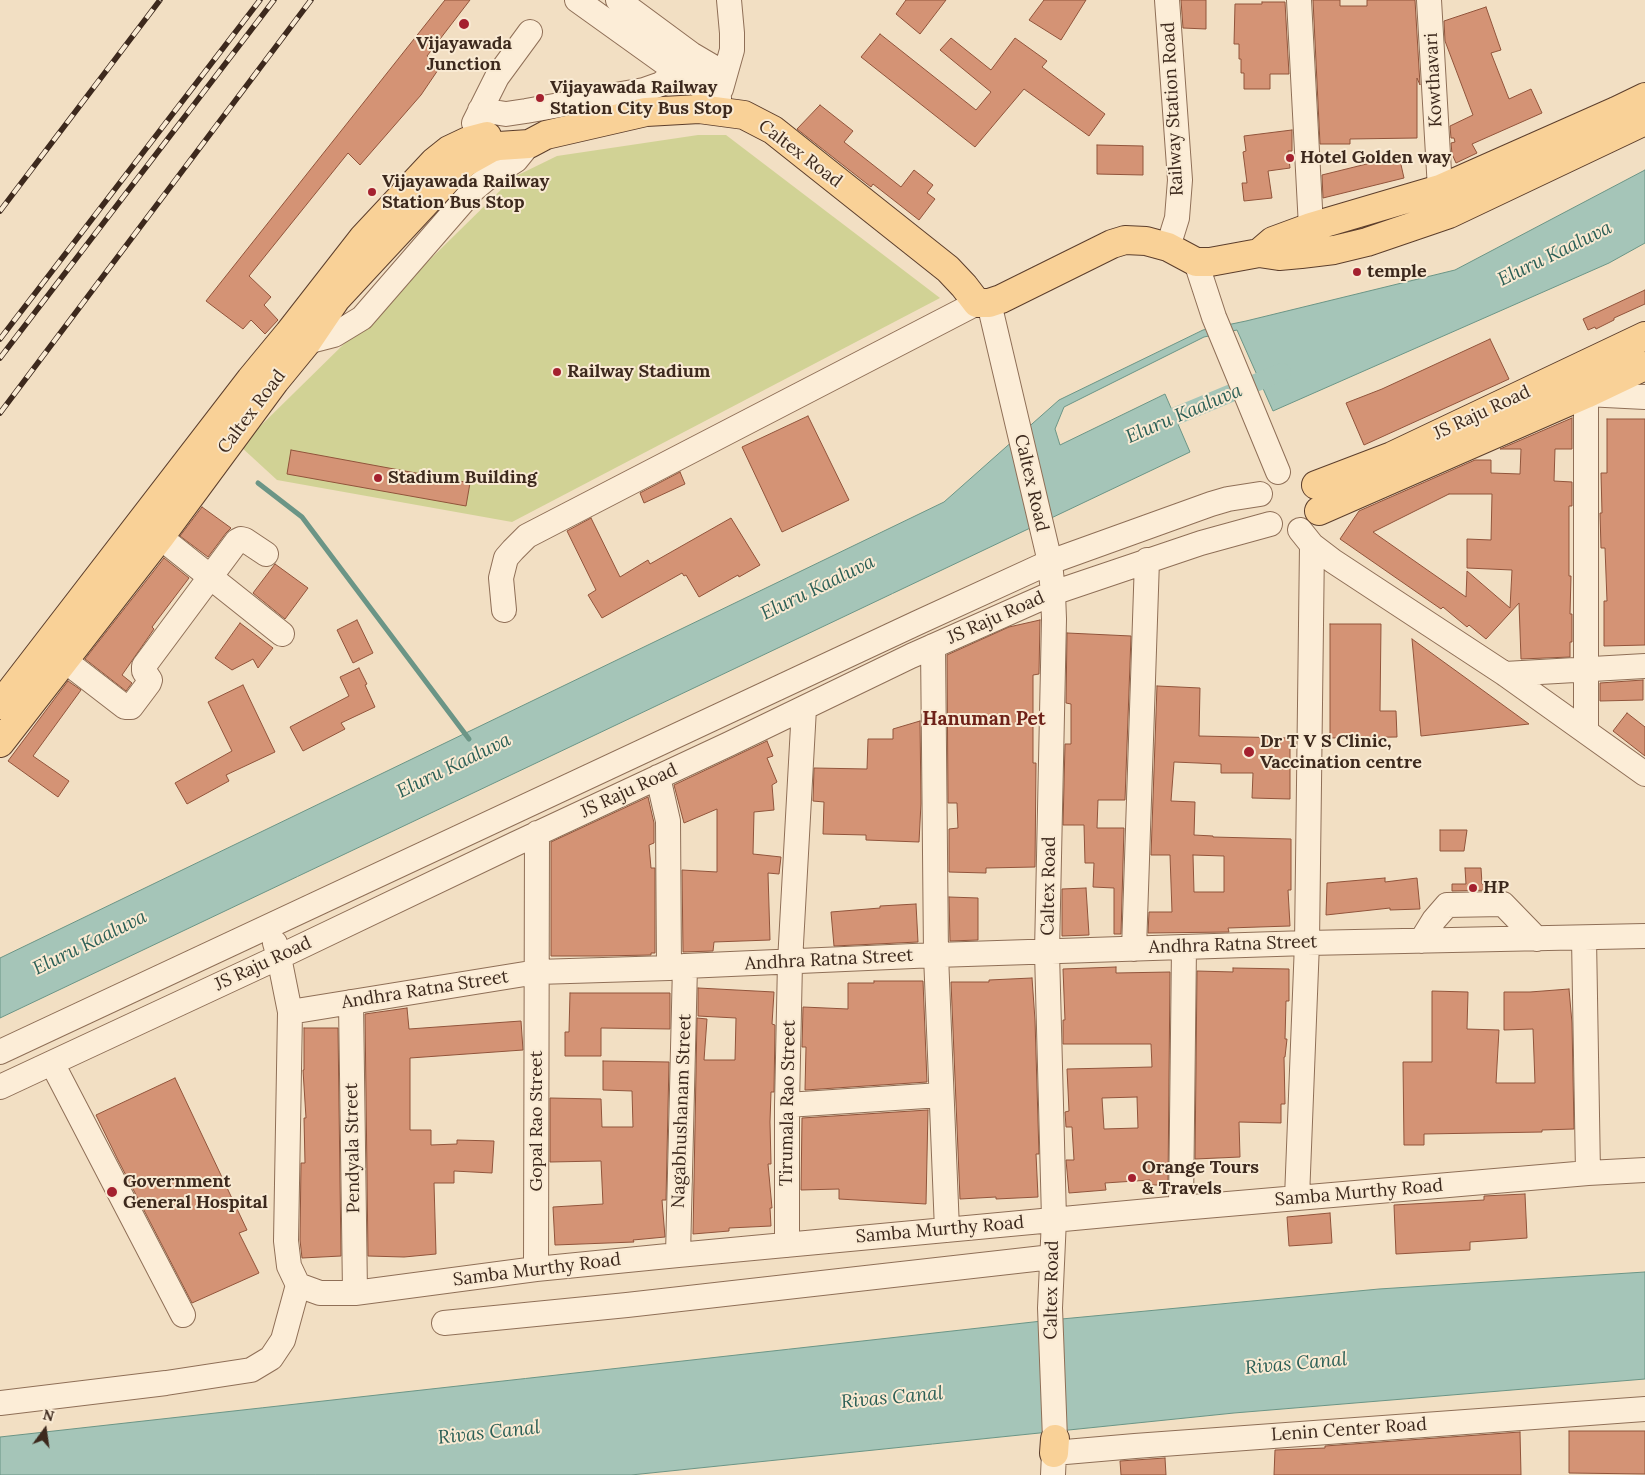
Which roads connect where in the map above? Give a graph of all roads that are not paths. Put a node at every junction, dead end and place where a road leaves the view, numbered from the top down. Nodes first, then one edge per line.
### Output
1 (578, 0) edge
2 (618, 0) edge
3 (729, 0) edge
4 (1167, 0) edge
5 (1299, 0) edge
6 (1430, 0) edge
7 (530, 32) dead end
8 (691, 54) junction
9 (676, 72) junction
10 (725, 74) junction
11 (1645, 97) edge
12 (717, 104) junction
13 (480, 110) junction
14 (1645, 121) edge
15 (537, 140) junction
16 (468, 141) junction
17 (1440, 189) junction
18 (1311, 227) junction
19 (1168, 247) junction
20 (1259, 253) junction
21 (1196, 262) junction
22 (977, 297) junction
23 (1645, 336) edge
24 (1645, 366) edge
25 (1586, 394) junction
26 (1645, 397) edge
27 (1278, 472) junction
28 (1316, 485) junction
29 (1260, 494) junction
30 (1319, 511) junction
31 (1270, 524) junction
32 (160, 537) junction
33 (1306, 538) junction
34 (266, 554) dead end
35 (1147, 560) junction
36 (1050, 562) junction
37 (210, 576) junction
38 (1053, 593) junction
39 (504, 610) dead end
40 (282, 634) dead end
41 (933, 646) junction
42 (64, 660) junction
43 (1645, 666) edge
44 (1586, 668) junction
45 (1505, 674) junction
46 (0, 705) edge
47 (804, 708) junction
48 (1586, 731) junction
49 (0, 743) edge
50 (1645, 774) edge
51 (658, 777) junction
52 (537, 834) junction
53 (269, 926) junction
54 (1645, 936) edge
55 (1584, 938) junction
56 (1537, 939) junction
57 (1421, 941) junction
58 (1306, 942) junction
59 (1184, 947) junction
60 (1134, 949) junction
61 (1047, 952) junction
62 (936, 955) junction
63 (279, 957) junction
64 (790, 962) junction
65 (677, 967) junction
66 (537, 972) junction
67 (352, 1002) junction
68 (290, 1012) junction
69 (0, 1052) edge
70 (52, 1063) junction
71 (0, 1087) edge
72 (941, 1095) junction
73 (787, 1105) junction
74 (1645, 1170) edge
75 (1588, 1173) junction
76 (1297, 1198) junction
77 (1181, 1208) junction
78 (1054, 1220) junction
79 (947, 1230) junction
80 (787, 1244) junction
81 (678, 1255) junction
82 (1052, 1257) junction
83 (536, 1269) junction
84 (298, 1285) junction
85 (355, 1293) junction
86 (183, 1314) dead end
87 (444, 1323) dead end
88 (0, 1403) edge
89 (1645, 1409) edge
90 (1054, 1456) edge

1 - 9 street
2 - 8 street
3 - 10 street
4 - 19 street, Railway Station Road
5 - 18 street
6 - 17 street, Kowthavari
7 - 13 street
8 - 9 street
8 - 10 street
9 - 12 street
9 - 13 street
10 - 12 street
11 - 17 main road
12 - 15 main road, Caltex Road
12 - 22 main road, Caltex Road
13 - 16 street
14 - 20 main road
15 - 16 main road, Caltex Road
15 - 32 main road, Caltex Road
16 - 46 main road, Caltex Road
17 - 18 main road
18 - 20 main road
19 - 21 main road
19 - 22 main road
20 - 21 main road
21 - 27 street
22 - 36 street, Caltex Road
22 - 39 street
23 - 28 main road, JS Raju Road
24 - 25 main road, JS Raju Road
25 - 26 street
25 - 30 main road, JS Raju Road
25 - 44 street
27 - 28 street
27 - 29 street
28 - 30 street
29 - 31 street
29 - 36 street, JS Raju Road
30 - 33 street
31 - 33 street
31 - 35 street, JS Raju Road
32 - 37 street
32 - 42 main road, Caltex Road
33 - 45 street
33 - 58 street
34 - 37 street
35 - 38 street, JS Raju Road
35 - 60 street
36 - 38 street, Caltex Road
36 - 53 street, JS Raju Road
37 - 40 street
37 - 42 street
38 - 41 street, JS Raju Road
38 - 61 street, Caltex Road
41 - 47 street, JS Raju Road
41 - 62 street
42 - 49 main road, Caltex Road
43 - 44 street
44 - 45 street
44 - 48 street
45 - 48 street
47 - 51 street, JS Raju Road
47 - 64 street, Tirumala Rao Street
48 - 50 street
51 - 52 street, JS Raju Road
51 - 65 street, Nagabhushanam Street
52 - 63 street, JS Raju Road
52 - 66 street, Gopal Rao Street
53 - 63 street
53 - 69 street, JS Raju Road
54 - 55 street, Andhra Ratna Street
55 - 56 street, Andhra Ratna Street
55 - 75 street
56 - 57 street, Andhra Ratna Street
56 - 57 street
57 - 58 street, Andhra Ratna Street
58 - 59 street, Andhra Ratna Street
58 - 76 street
59 - 60 street, Andhra Ratna Street
59 - 77 street
60 - 61 street, Andhra Ratna Street
61 - 62 street, Andhra Ratna Street
61 - 78 street, Caltex Road
62 - 64 street, Andhra Ratna Street
62 - 72 street
63 - 68 street
63 - 70 street, JS Raju Road
64 - 65 street, Andhra Ratna Street
64 - 73 street, Tirumala Rao Street
65 - 66 street, Andhra Ratna Street
65 - 81 street, Nagabhushanam Street
66 - 67 street, Andhra Ratna Street
66 - 83 street, Gopal Rao Street
67 - 68 street, Andhra Ratna Street
67 - 85 street, Pendyala Street
68 - 84 street
70 - 71 street, JS Raju Road
70 - 86 street
72 - 73 street
72 - 79 street
73 - 80 street, Tirumala Rao Street
74 - 75 street, Samba Murthy Road
75 - 76 street, Samba Murthy Road
76 - 77 street, Samba Murthy Road
77 - 78 street, Samba Murthy Road
78 - 79 street, Samba Murthy Road
78 - 82 street, Caltex Road
79 - 80 street, Samba Murthy Road
80 - 81 street, Samba Murthy Road
81 - 83 street, Samba Murthy Road
82 - 87 street
82 - 90 street, Caltex Road
83 - 85 street, Samba Murthy Road
84 - 85 street, Samba Murthy Road
84 - 88 street
89 - 90 street, Lenin Center Road

